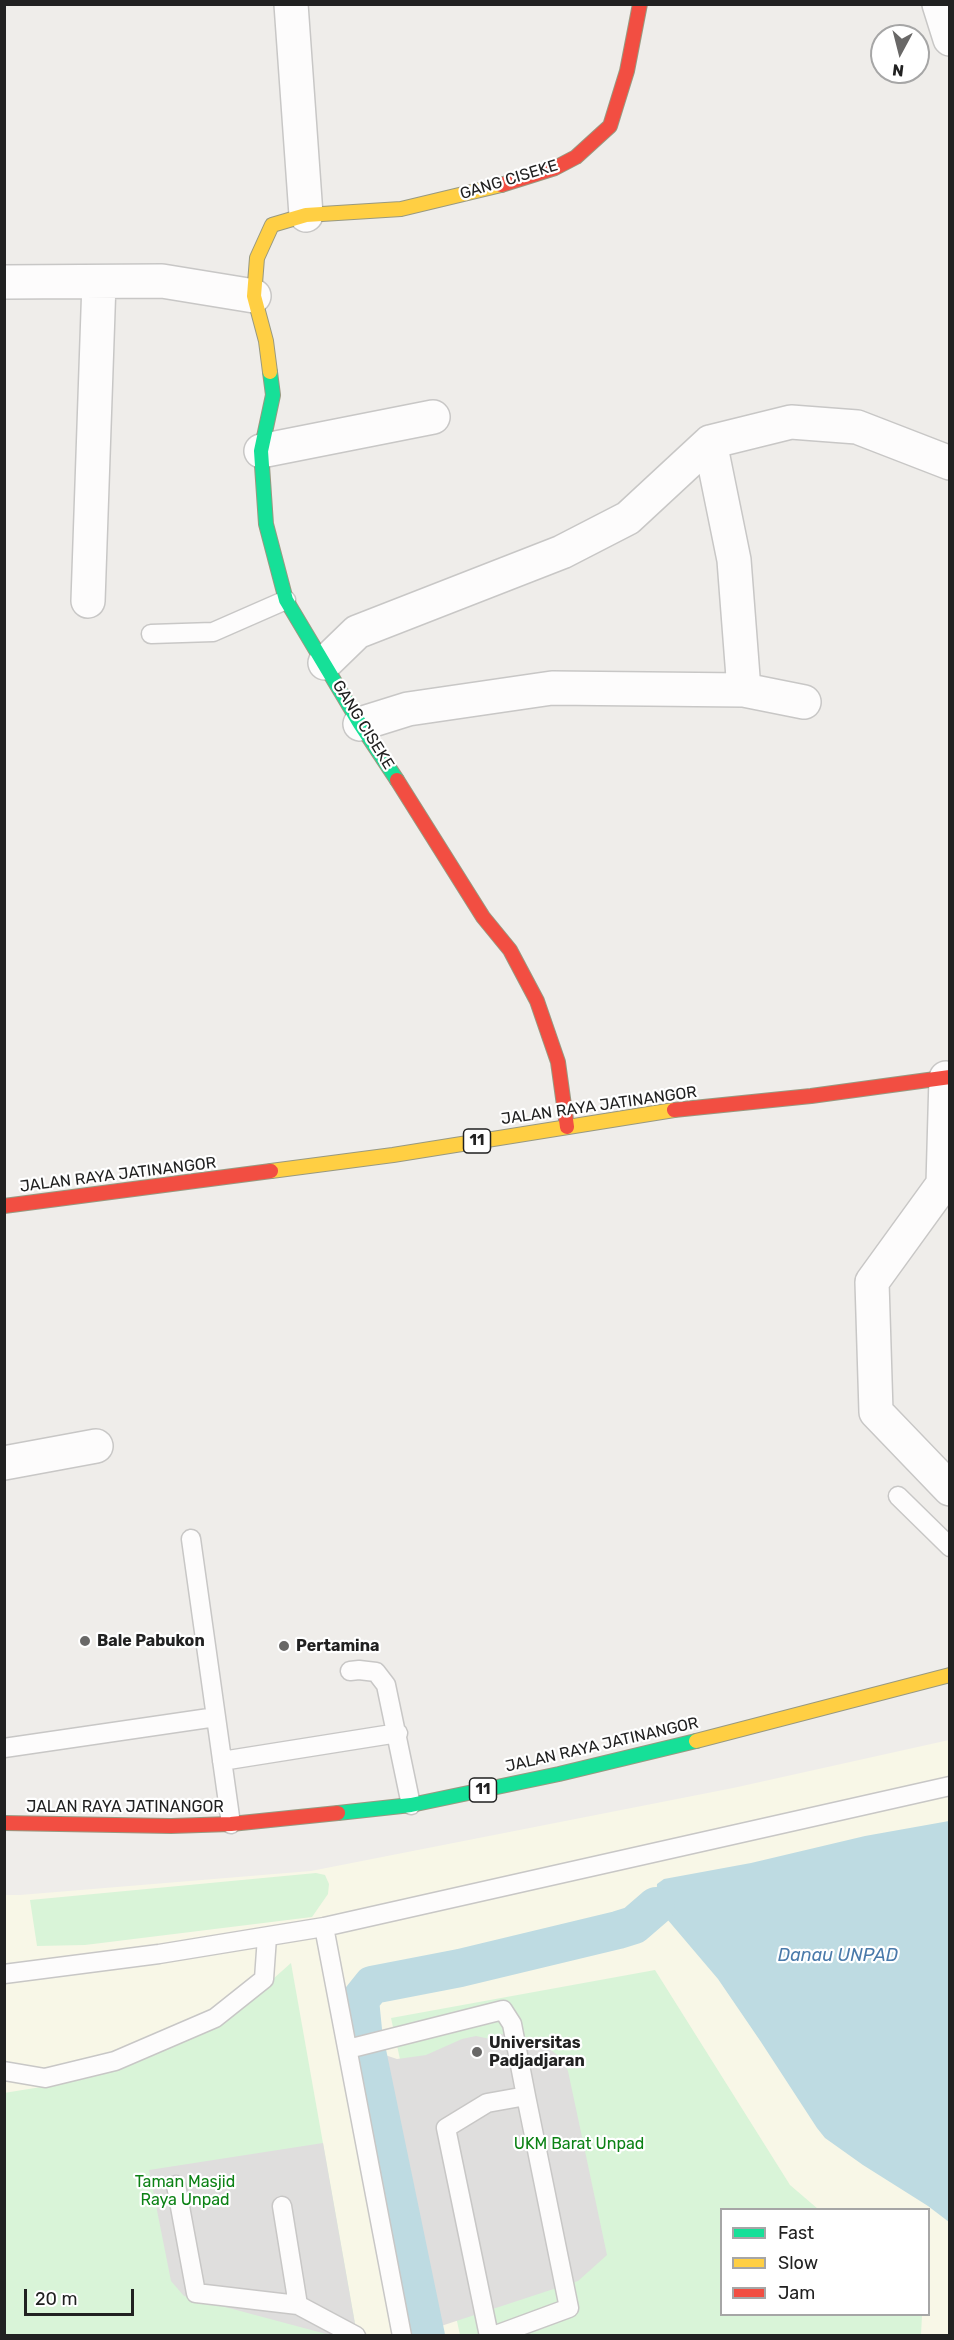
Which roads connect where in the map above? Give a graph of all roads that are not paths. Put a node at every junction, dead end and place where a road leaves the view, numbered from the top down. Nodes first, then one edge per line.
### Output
1 (291, 4) edge
2 (640, 4) edge
3 (939, 4) edge
4 (950, 39) edge
5 (306, 215) junction
6 (4, 282) edge
7 (99, 282) junction
8 (254, 296) junction
9 (433, 417) dead end
10 (710, 442) junction
11 (261, 451) junction
12 (950, 463) edge
13 (286, 600) junction
14 (88, 601) dead end
15 (151, 634) dead end
16 (325, 663) junction
17 (744, 690) junction
18 (804, 702) dead end
19 (360, 724) junction
20 (948, 1077) edge
21 (567, 1127) junction
22 (4, 1206) edge
23 (96, 1446) dead end
24 (4, 1463) edge
25 (950, 1489) edge
26 (898, 1496) dead end
27 (191, 1539) dead end
28 (950, 1547) edge
29 (350, 1671) dead end
30 (950, 1675) edge
31 (216, 1717) junction
32 (398, 1733) junction
33 (4, 1748) edge
34 (222, 1761) junction
35 (950, 1786) edge
36 (411, 1805) junction
37 (4, 1823) edge
38 (231, 1824) junction
39 (324, 1927) junction
40 (267, 1937) junction
41 (4, 1974) edge
42 (348, 2049) junction
43 (4, 2071) edge
44 (526, 2096) junction
45 (176, 2186) dead end
46 (282, 2206) dead end
47 (298, 2305) junction
48 (356, 2336) edge
49 (402, 2336) edge
50 (491, 2336) edge

1 - 5 street
2 - 5 main road, GANG CISEKE
3 - 4 street
5 - 8 main road, GANG CISEKE
6 - 7 street
7 - 8 street
7 - 14 street
8 - 11 main road, GANG CISEKE
9 - 11 street
10 - 12 street
10 - 16 street
10 - 17 street
11 - 13 main road, GANG CISEKE
13 - 15 lane
13 - 16 main road, GANG CISEKE
16 - 19 main road, GANG CISEKE
17 - 18 street
17 - 19 street
19 - 21 main road, GANG CISEKE
20 - 21 main road, JALAN RAYA JATINANGOR / 11
20 - 25 street
21 - 22 main road, JALAN RAYA JATINANGOR / 11
23 - 24 street
26 - 28 lane
27 - 31 lane
29 - 32 lane
30 - 36 main road, JALAN RAYA JATINANGOR / 11
31 - 33 lane
31 - 34 lane
32 - 34 lane
32 - 36 lane
34 - 38 lane
35 - 39 lane
36 - 38 main road, JALAN RAYA JATINANGOR / 11
37 - 38 main road, JALAN RAYA JATINANGOR / 11
39 - 40 lane
39 - 42 lane
40 - 41 lane
40 - 43 lane
42 - 44 lane
42 - 49 lane
44 - 50 lane
44 - 50 lane
45 - 47 lane
46 - 47 lane
47 - 48 lane

